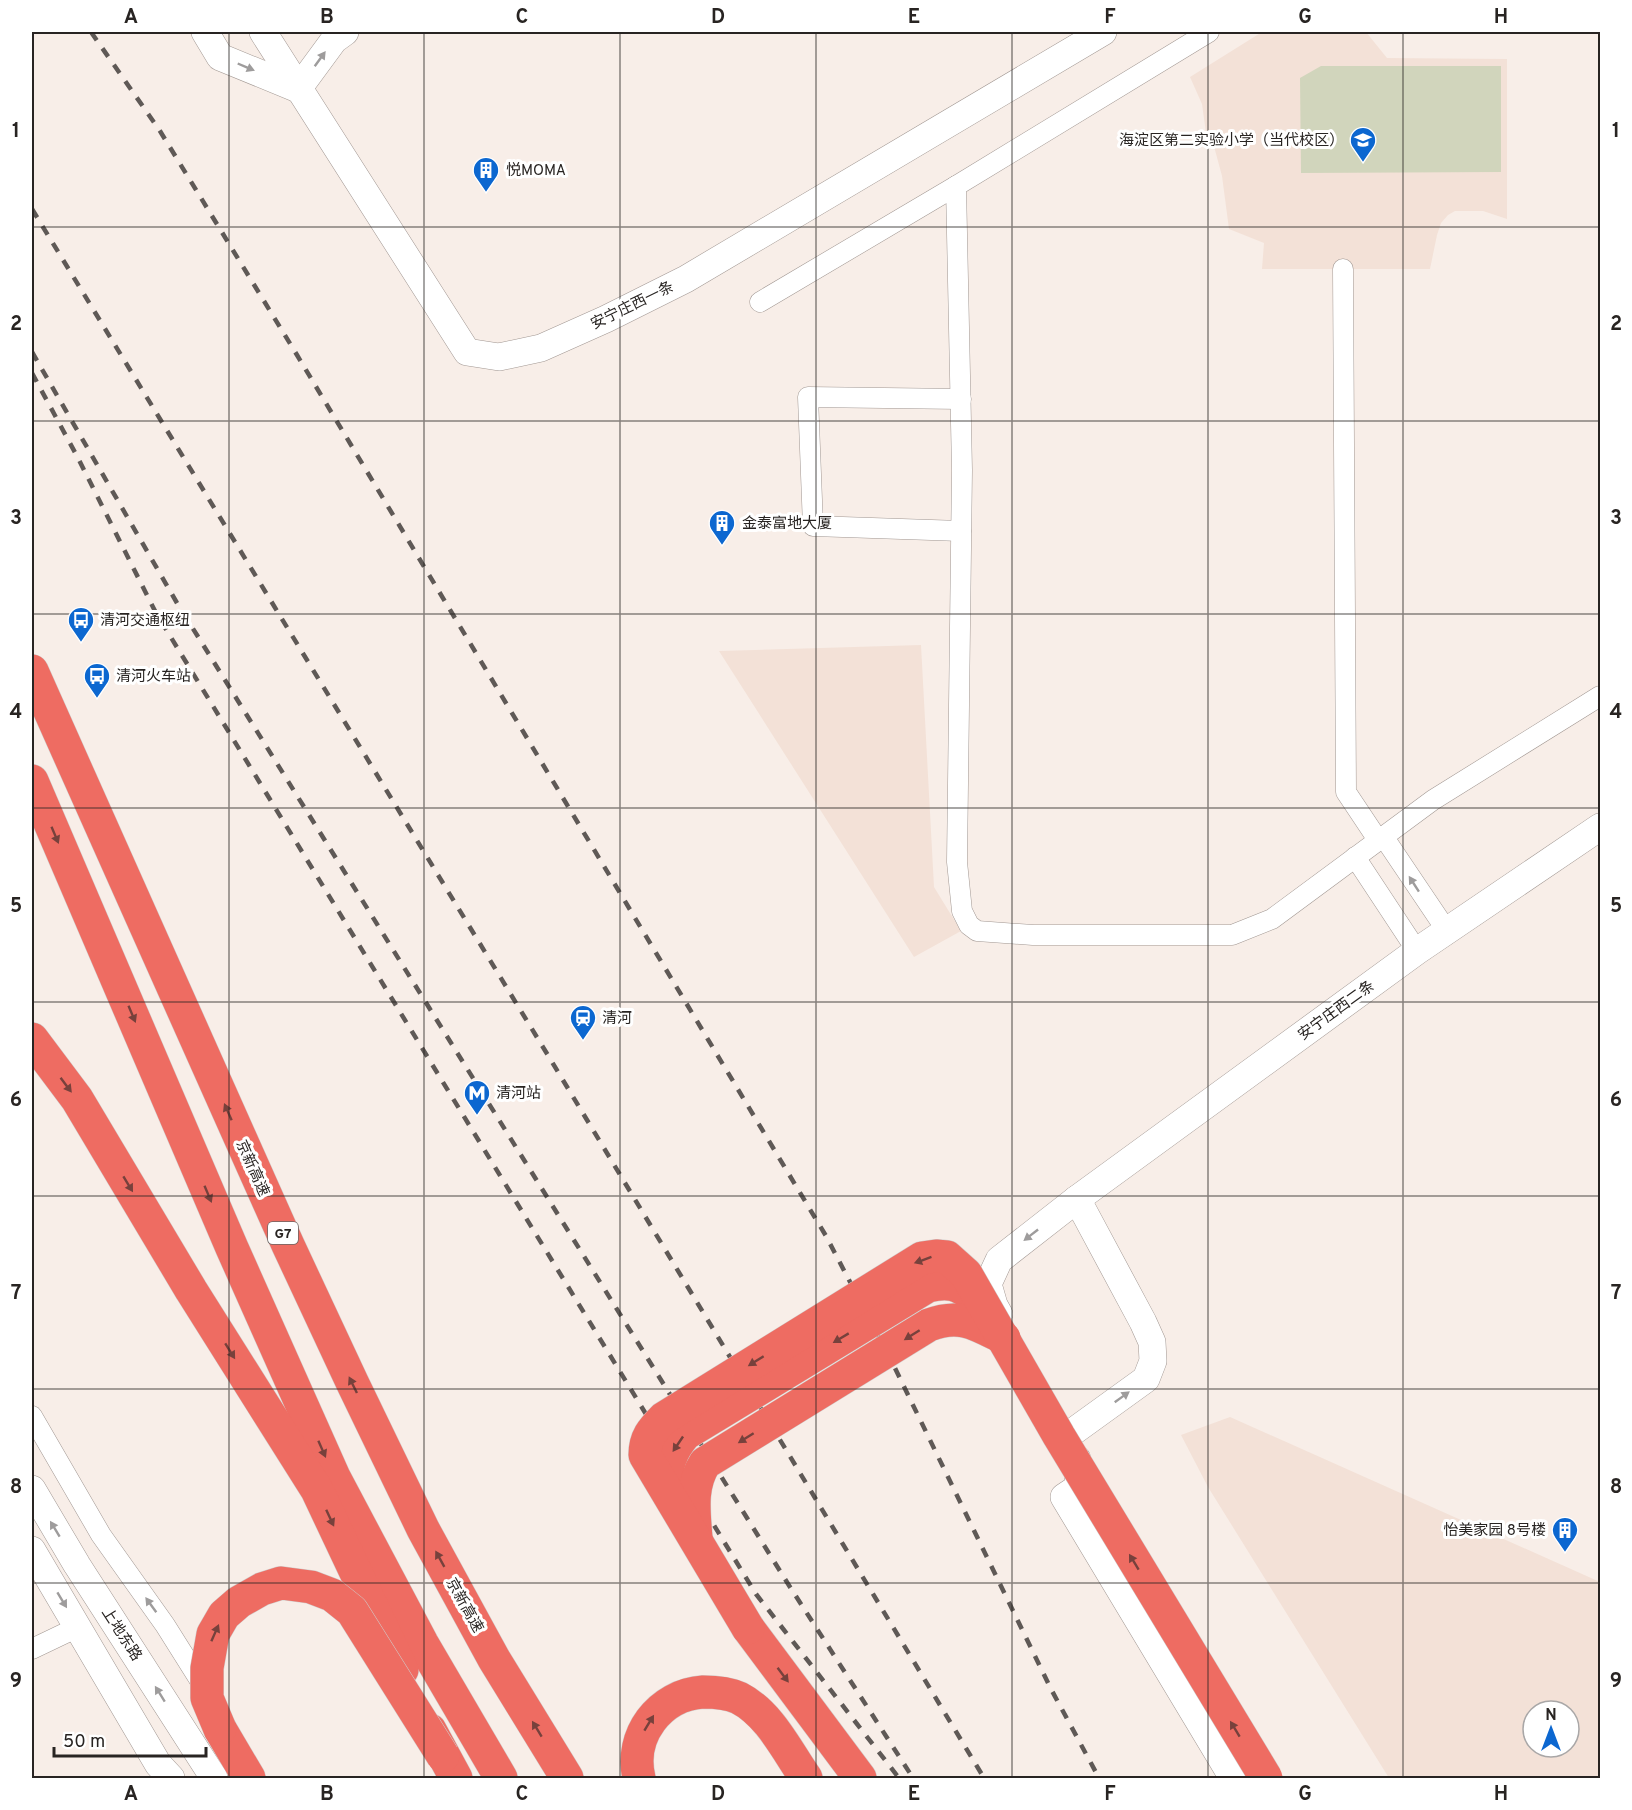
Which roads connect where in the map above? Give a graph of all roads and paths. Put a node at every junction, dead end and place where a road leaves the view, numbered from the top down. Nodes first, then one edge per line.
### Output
1 (205, 32) edge
2 (345, 32) edge
3 (1103, 32) edge
4 (1209, 32) edge
5 (273, 35) edge
6 (298, 89) junction
7 (956, 186) junction
8 (1343, 269) dead end
9 (760, 302) dead end
10 (961, 399) junction
11 (961, 531) junction
12 (32, 671) edge
13 (1600, 696) edge
14 (32, 782) edge
15 (1600, 827) edge
16 (1381, 838) junction
17 (1355, 856) junction
18 (1447, 931) junction
19 (1417, 951) junction
20 (32, 1038) edge
21 (1077, 1199) junction
22 (1004, 1338) junction
23 (32, 1416) edge
24 (1074, 1431) junction
25 (32, 1489) edge
26 (697, 1541) junction
27 (32, 1550) edge
28 (78, 1627) junction
29 (32, 1649) edge
30 (449, 1767) edge
31 (855, 1773) edge
32 (171, 1779) edge
33 (214, 1779) edge
34 (249, 1779) edge
35 (261, 1779) edge
36 (501, 1779) edge
37 (567, 1779) edge
38 (639, 1779) edge
39 (806, 1779) edge
40 (1233, 1779) edge
41 (1266, 1779) edge

1 -> 6 street
6 -> 2 street
3 - 6 street, 安宁庄西一条
4 - 7 street
5 - 6 street, 安宁庄西一条
7 - 9 street
7 - 10 street
8 - 16 street
10 - 11 street
10 - 11 street
11 - 17 street
37 -> 12 highway, 京新高速 / G7
13 - 16 street
14 -> 36 highway
15 - 18 street, 安宁庄西二条
16 - 17 street
18 -> 16 street
17 - 19 street
18 - 19 street, 安宁庄西二条
19 - 21 street, 安宁庄西二条
20 -> 30 highway, bridge
24 -> 21 street
21 -> 24 street, 安宁庄西二条
22 -> 26 highway, bridge
22 -> 26 highway, bridge
41 -> 22 highway, bridge
35 -> 23 street
24 - 40 street
33 -> 25 street, 上地东路
26 -> 31 highway, bridge
27 -> 28 street
28 - 29 street
28 - 32 street
34 -> 30 highway, bridge
38 -> 39 highway

